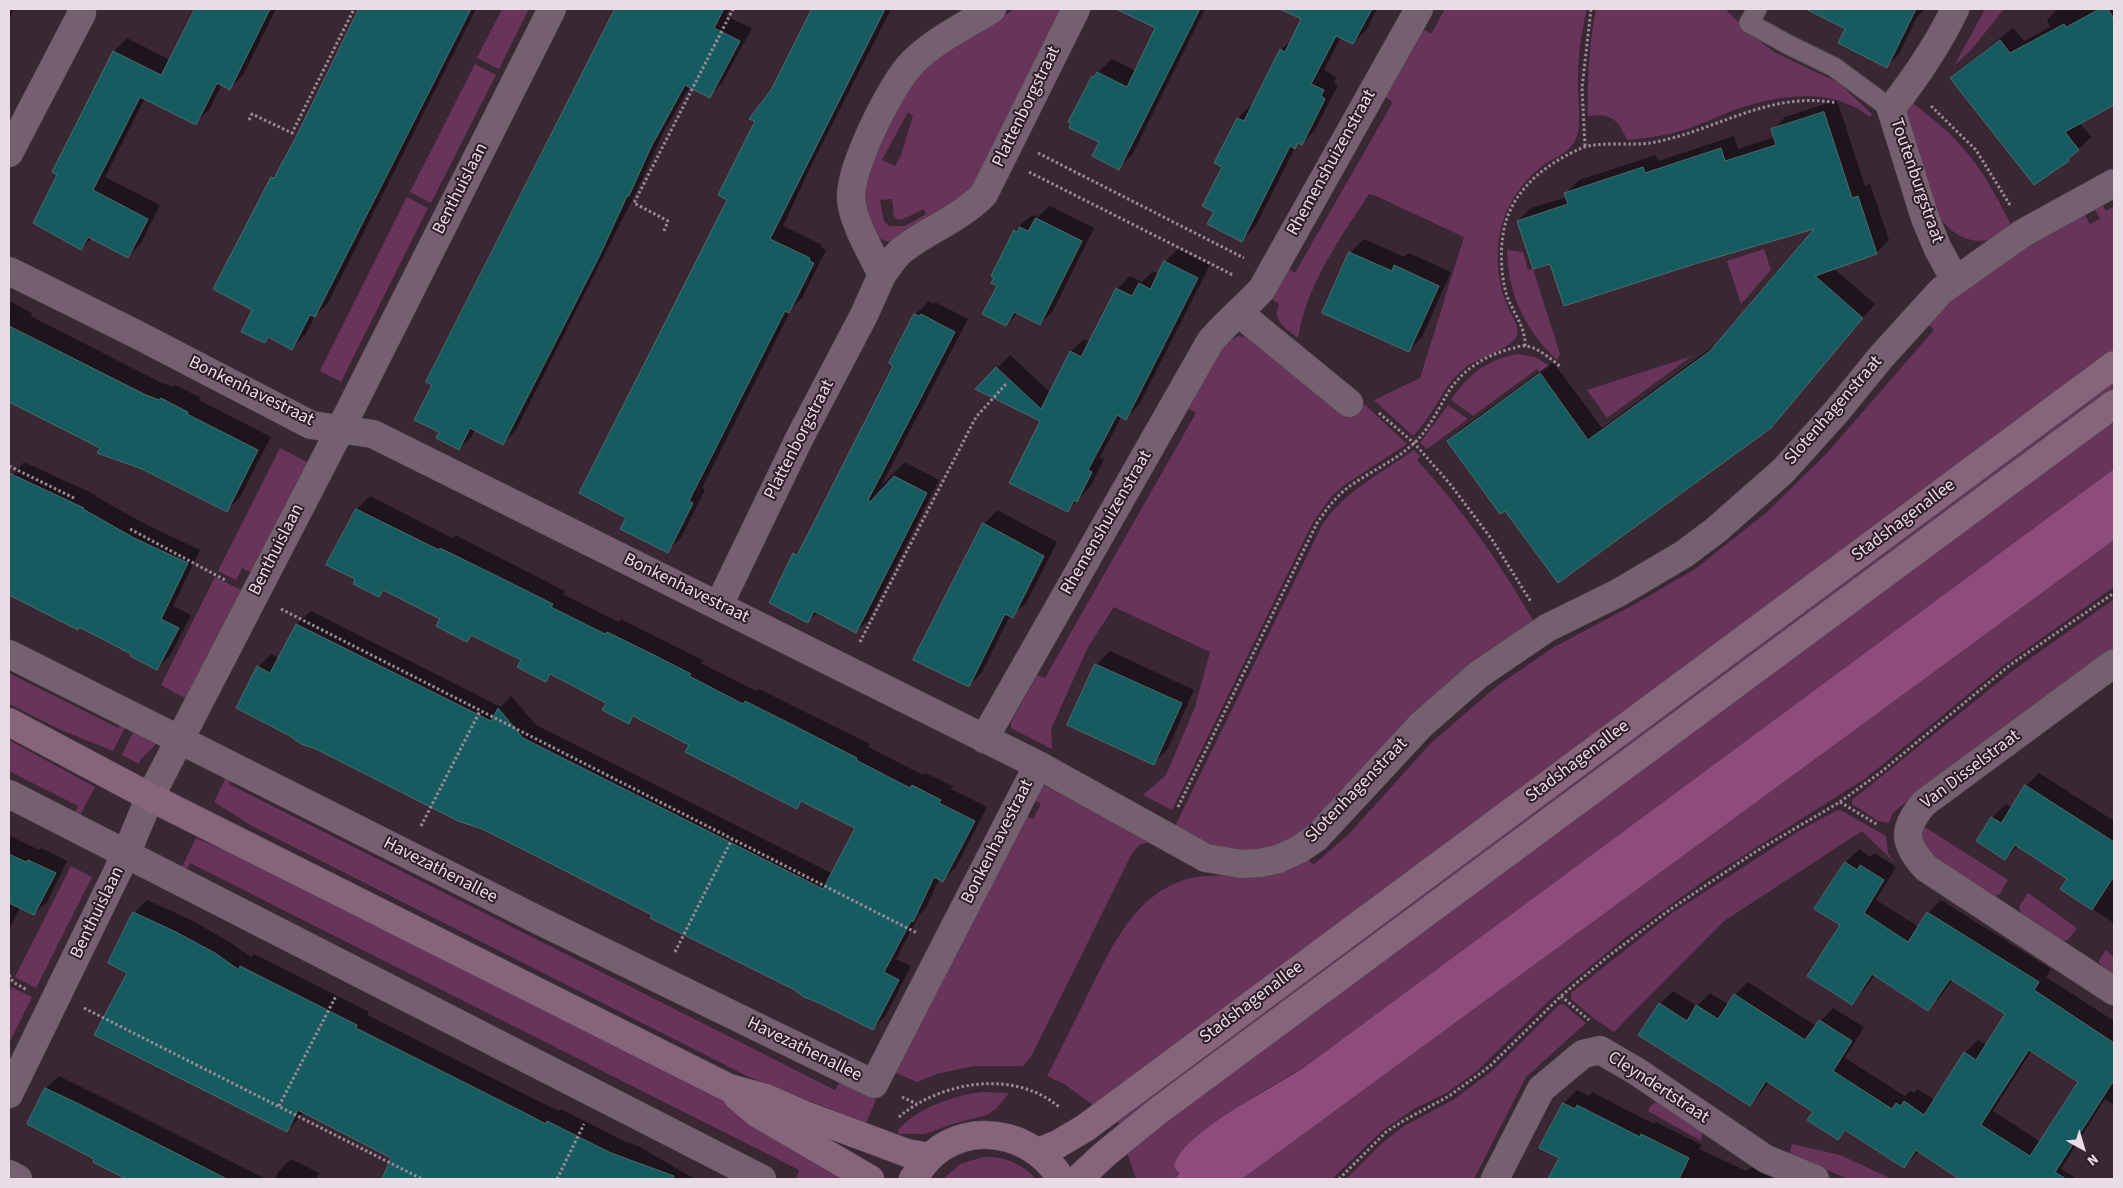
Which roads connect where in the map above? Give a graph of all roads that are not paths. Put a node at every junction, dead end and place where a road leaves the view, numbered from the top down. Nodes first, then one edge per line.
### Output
1 (552, 9) edge
2 (992, 9) edge
3 (1076, 9) edge
4 (1419, 9) edge
5 (1757, 9) edge
6 (1955, 9) edge
7 (85, 10) edge
8 (1899, 99) junction
9 (9, 153) edge
10 (2114, 183) edge
11 (9, 271) edge
12 (882, 275) junction
13 (1955, 280) junction
14 (1239, 313) junction
15 (2114, 365) edge
16 (1348, 403) road end
17 (2114, 404) edge
18 (341, 428) junction
19 (719, 605) junction
20 (9, 654) edge
21 (2114, 663) edge
22 (9, 722) edge
23 (984, 739) junction
24 (179, 740) junction
25 (1038, 765) junction
26 (9, 794) edge
27 (150, 797) junction
28 (126, 854) junction
29 (2114, 991) edge
30 (874, 1084) joint
31 (729, 1088) junction
32 (9, 1094) edge
33 (1038, 1152) junction
34 (930, 1157) junction
35 (9, 1174) edge
36 (18, 1179) edge
37 (762, 1179) edge
38 (870, 1179) edge
39 (912, 1179) edge
40 (1061, 1179) edge
41 (1078, 1179) edge
42 (1495, 1179) edge
43 (1815, 1179) edge

1 - 18 street, Benthuislaan
2 - 12 street
3 - 12 street, Plattenborgstraat
4 - 14 street, Rhemenshuizenstraat
5 - 8 lane, Toutenburgstraat
6 - 8 street
7 - 9 street
8 - 13 street, Toutenburgstraat
10 - 13 street, Slotenhagenstraat
11 - 18 street, Bonkenhavestraat
12 - 19 street, Plattenborgstraat
13 - 25 street, Slotenhagenstraat
14 - 16 street
14 - 23 street, Rhemenshuizenstraat
15 - 33 main road, Stadshagenallee
17 - 41 main road, Stadshagenallee
18 - 19 street, Bonkenhavestraat
18 - 24 street, Benthuislaan
19 - 23 street, Bonkenhavestraat
20 - 24 street, Havezathenallee
21 - 29 street, Van Disselstraat
22 - 27 main road
23 - 25 street, Bonkenhavestraat
24 - 27 street, Benthuislaan
24 - 30 street, Havezathenallee
25 - 30 street, Bonkenhavestraat
26 - 28 street
27 - 28 street, Benthuislaan
27 - 31 main road
28 - 32 street, Benthuislaan
28 - 37 street
31 - 34 main road
31 - 38 main road
33 - 34 main road
33 - 40 main road
34 - 39 main road
35 - 36 street
42 - 43 street, Cleyndertstraat

